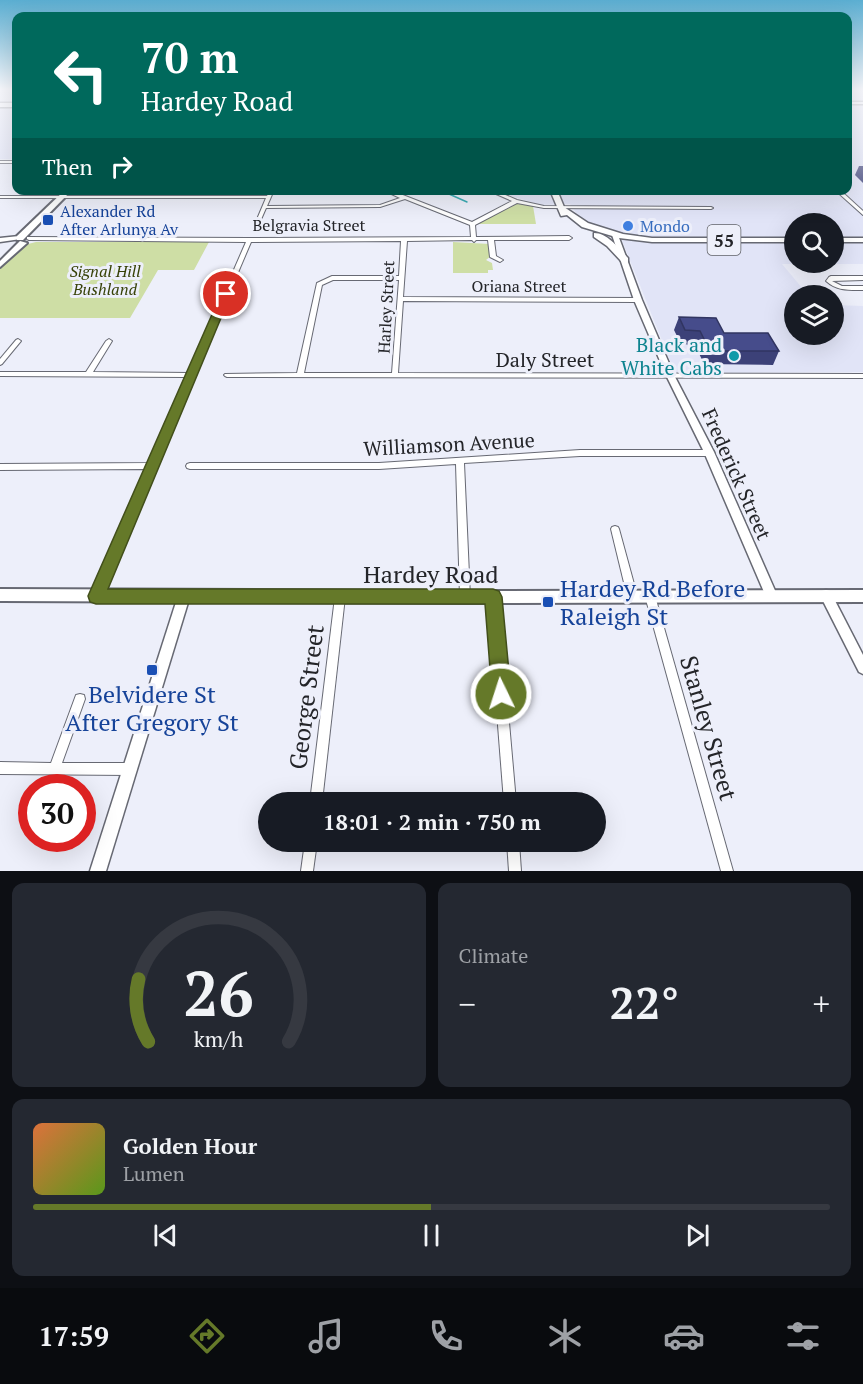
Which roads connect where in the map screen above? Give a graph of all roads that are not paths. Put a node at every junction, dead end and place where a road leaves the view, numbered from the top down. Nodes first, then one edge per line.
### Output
1 (45, 195) edge
2 (66, 195) edge
3 (134, 195) edge
4 (397, 195) edge
5 (501, 195) edge
6 (556, 195) edge
7 (842, 195) edge
8 (0, 197) edge
9 (269, 197) joint
10 (404, 198) junction
11 (516, 201) junction
12 (264, 207) junction
13 (560, 207) junction
14 (711, 208) dead end
15 (863, 214) edge
16 (257, 224) dead end
17 (472, 224) junction
18 (597, 235) junction
19 (616, 237) junction
20 (569, 238) dead end
21 (0, 240) edge
22 (22, 240) junction
23 (249, 240) junction
24 (404, 240) junction
25 (474, 240) junction
26 (491, 240) junction
27 (641, 240) junction
28 (652, 240) junction
29 (784, 240) edge
30 (844, 240) edge
31 (863, 240) edge
32 (0, 260) edge
33 (500, 260) dead end
34 (624, 260) junction
35 (0, 265) edge
36 (401, 278) junction
37 (863, 278) edge
38 (863, 288) edge
39 (401, 299) junction
40 (638, 300) junction
41 (18, 341) dead end
42 (109, 341) dead end
43 (0, 363) edge
44 (0, 374) edge
45 (300, 374) junction
46 (88, 375) junction
47 (191, 375) junction
48 (227, 375) dead end
49 (395, 375) junction
50 (670, 375) junction
51 (863, 376) edge
52 (709, 453) junction
53 (460, 462) junction
54 (153, 466) junction
55 (190, 466) dead end
56 (0, 467) edge
57 (615, 529) dead end
58 (0, 595) edge
59 (632, 595) junction
60 (771, 595) junction
61 (826, 595) junction
62 (96, 596) junction
63 (184, 596) junction
64 (650, 596) junction
65 (863, 596) edge
66 (340, 597) junction
67 (465, 597) junction
68 (493, 597) junction
69 (863, 668) edge
70 (80, 699) dead end
71 (0, 768) edge
72 (54, 769) junction
73 (130, 770) junction
74 (317, 792) edge
75 (509, 792) edge
76 (310, 852) edge
77 (514, 852) edge
78 (98, 871) edge
79 (307, 871) edge
80 (515, 871) edge
81 (727, 871) edge

1 - 8 street
2 - 22 main road
3 - 9 street
4 - 10 street
5 - 11 street
6 - 13 main road, 55
7 - 15 street
9 - 12 street
10 - 12 street
10 - 17 street
11 - 13 street
11 - 17 street
12 - 16 street
13 - 14 street
13 - 18 main road, 55
13 - 19 main road, 55
17 - 25 street
18 - 19 main road, 55
18 - 34 main road
19 - 27 main road, 55
19 - 28 main road, 55
19 - 34 street, Frederick Street
20 - 26 street, Belgravia Street
21 - 22 street, Belgravia Street
22 - 23 street, Belgravia Street
22 - 32 main road
22 - 35 main road
23 - 24 street, Belgravia Street
23 - 47 street
24 - 25 street, Belgravia Street
24 - 36 street, Harley Street
25 - 26 street, Belgravia Street
26 - 33 street
27 - 28 main road, 55
27 - 34 main road
28 - 29 main road, 55
30 - 31 main road
34 - 40 street, Frederick Street
36 - 39 street, Harley Street
36 - 45 street
37 - 38 street
39 - 40 street, Oriana Street
39 - 49 street, Harley Street
40 - 50 street, Frederick Street
41 - 43 street
42 - 46 street
44 - 46 street
45 - 48 street, Daly Street
45 - 49 street, Daly Street
46 - 47 street
47 - 54 street
49 - 50 street, Daly Street
50 - 51 street, Daly Street
50 - 52 street, Frederick Street
52 - 53 street, Williamson Avenue
52 - 60 street, Frederick Street
53 - 55 street, Williamson Avenue
53 - 67 street
54 - 56 street
54 - 62 street
57 - 59 street
58 - 62 main road, Hardey Road
59 - 64 main road, Hardey Road
59 - 68 main road, Hardey Road
60 - 61 main road, Hardey Road
60 - 64 main road, Hardey Road
61 - 65 main road, Hardey Road
61 - 69 street
62 - 63 main road, Hardey Road
63 - 66 main road, Hardey Road
63 - 73 street
64 - 81 street, Stanley Street
66 - 67 main road, Hardey Road
66 - 74 street, George Street
67 - 68 main road, Hardey Road
68 - 75 street
70 - 72 street
71 - 72 street
72 - 73 street
73 - 78 street
76 - 79 street
77 - 80 street

